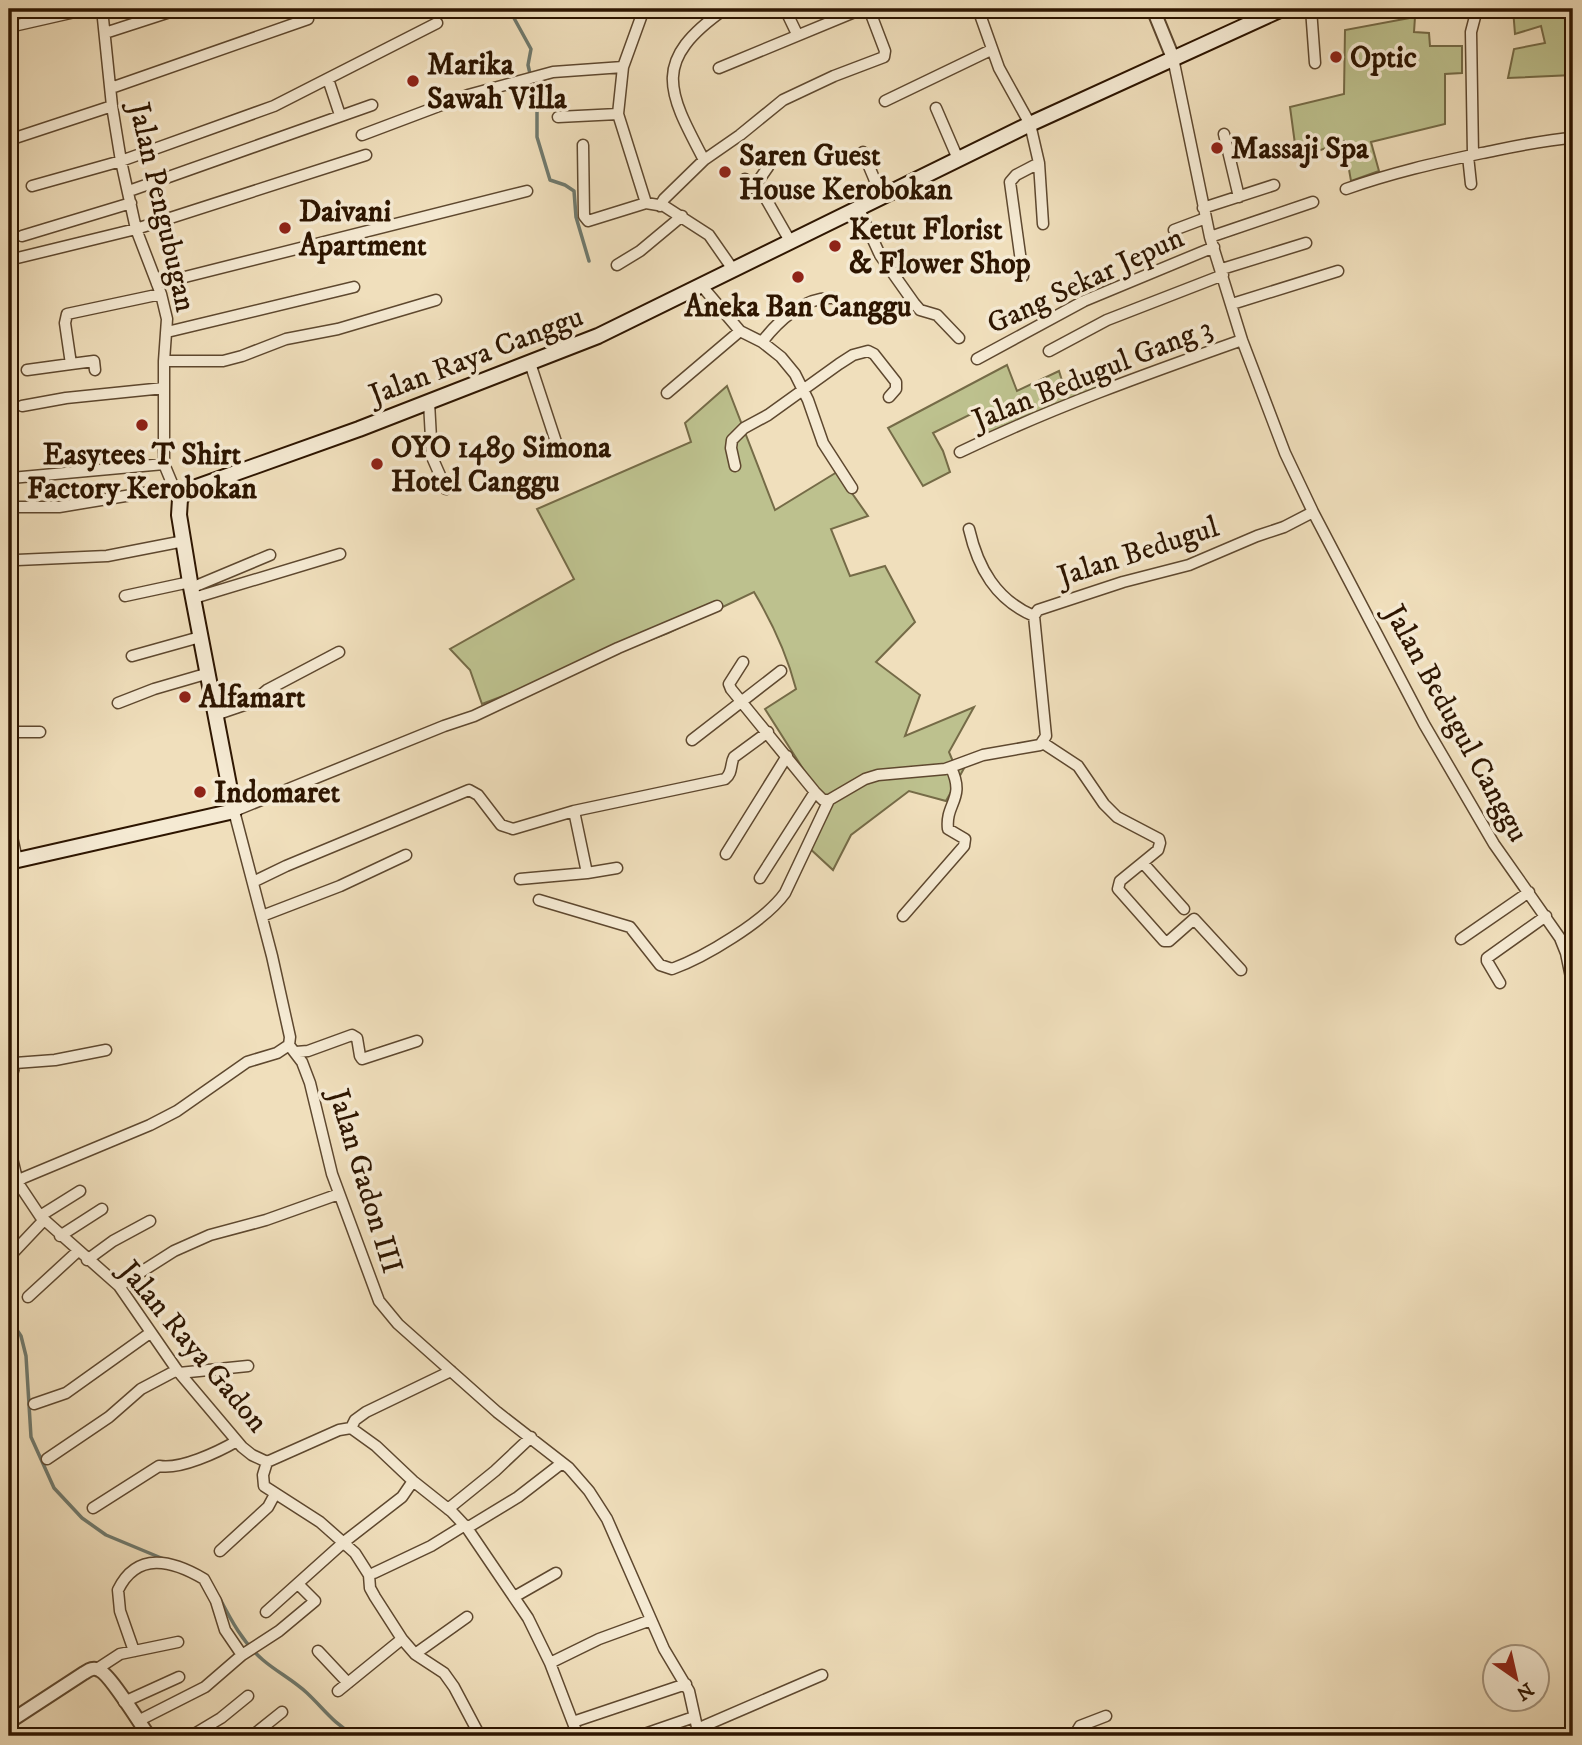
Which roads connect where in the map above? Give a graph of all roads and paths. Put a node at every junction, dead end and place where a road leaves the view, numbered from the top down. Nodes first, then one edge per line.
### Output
1 (88, 9) edge
2 (102, 9) edge
3 (179, 9) edge
4 (644, 9) edge
5 (725, 9) edge
6 (785, 9) edge
7 (862, 9) edge
8 (869, 9) edge
9 (978, 9) edge
10 (1153, 9) edge
11 (1282, 9) edge
12 (1311, 9) edge
13 (1477, 9) edge
14 (1570, 9) edge
15 (1572, 18) edge
16 (308, 19) dead end
17 (437, 23) dead end
18 (9, 27) edge
19 (106, 33) junction
20 (797, 34) junction
21 (991, 50) junction
22 (1173, 58) junction
23 (1315, 63) dead end
24 (623, 67) junction
25 (719, 68) dead end
26 (328, 79) junction
27 (111, 88) junction
28 (885, 100) dead end
29 (372, 104) dead end
30 (112, 106) junction
31 (936, 108) dead end
32 (618, 114) junction
33 (340, 115) junction
34 (558, 117) dead end
35 (1030, 124) junction
36 (1224, 134) dead end
37 (362, 135) dead end
38 (1573, 138) edge
39 (9, 140) edge
40 (583, 145) dead end
41 (863, 152) dead end
42 (366, 155) dead end
43 (1471, 156) junction
44 (958, 159) junction
45 (704, 160) junction
46 (121, 161) junction
47 (1039, 163) junction
48 (768, 167) dead end
49 (745, 179) dead end
50 (1471, 184) dead end
51 (1274, 185) dead end
52 (32, 186) dead end
53 (754, 187) junction
54 (1346, 189) dead end
55 (129, 191) junction
56 (527, 191) dead end
57 (881, 195) junction
58 (1239, 197) junction
59 (1314, 202) dead end
60 (131, 203) junction
61 (646, 203) junction
62 (660, 206) junction
63 (858, 207) junction
64 (1204, 213) junction
65 (682, 216) junction
66 (1044, 224) dead end
67 (136, 229) junction
68 (1174, 230) dead end
69 (22, 236) dead end
70 (790, 241) junction
71 (1212, 242) junction
72 (1307, 243) dead end
73 (9, 260) edge
74 (617, 265) dead end
75 (733, 268) junction
76 (1338, 271) dead end
77 (1223, 272) junction
78 (1023, 276) dead end
79 (157, 284) junction
80 (701, 285) junction
81 (354, 287) dead end
82 (161, 294) junction
83 (833, 298) dead end
84 (436, 300) dead end
85 (1232, 304) junction
86 (740, 331) junction
87 (167, 332) junction
88 (959, 338) dead end
89 (1242, 340) junction
90 (762, 342) junction
91 (1049, 351) dead end
92 (977, 359) dead end
93 (164, 361) junction
94 (530, 363) junction
95 (71, 364) junction
96 (27, 370) dead end
97 (95, 370) dead end
98 (164, 388) junction
99 (803, 391) junction
100 (667, 393) dead end
101 (889, 397) dead end
102 (429, 402) junction
103 (22, 406) dead end
104 (559, 451) dead end
105 (960, 452) dead end
106 (164, 464) junction
107 (734, 466) dead end
108 (11, 478) dead end
109 (852, 488) dead end
110 (446, 489) dead end
111 (178, 491) junction
112 (9, 507) edge
113 (1313, 512) junction
114 (969, 529) dead end
115 (184, 541) junction
116 (340, 554) dead end
117 (270, 555) dead end
118 (17, 560) dead end
119 (192, 589) junction
120 (125, 596) dead end
121 (717, 606) dead end
122 (1034, 616) junction
123 (200, 637) junction
124 (339, 652) dead end
125 (132, 656) dead end
126 (743, 662) dead end
127 (781, 671) dead end
128 (209, 673) junction
129 (743, 702) junction
130 (118, 703) dead end
131 (215, 715) junction
132 (9, 732) edge
133 (40, 732) dead end
134 (768, 732) junction
135 (692, 740) dead end
136 (1043, 743) junction
137 (787, 756) junction
138 (951, 768) junction
139 (815, 792) junction
140 (829, 800) junction
141 (234, 811) junction
142 (574, 811) junction
143 (9, 822) edge
144 (726, 854) dead end
145 (406, 855) dead end
146 (13, 861) edge
147 (1143, 863) junction
148 (617, 868) dead end
149 (587, 873) junction
150 (760, 878) dead end
151 (520, 879) dead end
152 (253, 882) junction
153 (1529, 892) junction
154 (539, 900) dead end
155 (1184, 909) dead end
156 (262, 916) junction
157 (903, 916) dead end
158 (1546, 916) junction
159 (1461, 939) dead end
160 (1241, 970) dead end
161 (1500, 983) dead end
162 (1573, 987) edge
163 (417, 1041) dead end
164 (293, 1049) junction
165 (106, 1050) dead end
166 (9, 1086) edge
167 (9, 1146) edge
168 (13, 1185) edge
169 (80, 1191) dead end
170 (339, 1194) junction
171 (102, 1209) dead end
172 (42, 1218) junction
173 (150, 1221) dead end
174 (60, 1236) junction
175 (78, 1251) junction
176 (9, 1257) edge
177 (87, 1260) junction
178 (119, 1286) junction
179 (28, 1297) dead end
180 (150, 1333) junction
181 (248, 1367) dead end
182 (451, 1371) junction
183 (178, 1372) junction
184 (34, 1404) dead end
185 (351, 1429) junction
186 (531, 1437) junction
187 (237, 1441) junction
188 (47, 1459) dead end
189 (267, 1462) junction
190 (562, 1463) junction
191 (413, 1481) junction
192 (275, 1494) junction
193 (93, 1508) dead end
194 (448, 1509) junction
195 (466, 1527) junction
196 (344, 1542) junction
197 (220, 1551) dead end
198 (374, 1573) dead end
199 (556, 1573) dead end
200 (298, 1584) junction
201 (514, 1597) junction
202 (266, 1612) dead end
203 (467, 1617) dead end
204 (651, 1620) junction
205 (402, 1639) junction
206 (177, 1642) dead end
207 (134, 1651) junction
208 (318, 1651) dead end
209 (245, 1653) junction
210 (415, 1654) junction
211 (550, 1663) junction
212 (97, 1669) junction
213 (822, 1675) dead end
214 (179, 1677) dead end
215 (348, 1684) junction
216 (686, 1684) junction
217 (338, 1691) dead end
218 (248, 1696) dead end
219 (124, 1702) junction
220 (282, 1712) dead end
221 (1106, 1716) dead end
222 (694, 1717) junction
223 (138, 1721) junction
224 (9, 1722) edge
225 (573, 1722) junction
226 (698, 1732) edge
227 (149, 1736) edge
228 (191, 1736) edge
229 (252, 1736) edge
230 (480, 1736) edge
231 (578, 1736) edge
232 (639, 1736) edge
233 (1074, 1736) edge

1 - 18 street
2 - 19 street, Jalan Pengubugan
3 - 19 street
4 - 24 street
5 - 45 street
6 - 20 street
7 - 20 street
8 - 45 street
9 - 21 street
10 - 22 street
11 - 22 main road, Jalan Raya Canggu
12 - 23 street
13 - 43 street
14 - 15 street
16 - 27 street
17 - 26 street
19 - 27 street, Jalan Pengubugan
20 - 25 street
21 - 28 street
21 - 35 street
22 - 35 main road, Jalan Raya Canggu
22 - 64 street
24 - 32 street
24 - 37 street
26 - 33 street
26 - 46 street
27 - 30 street, Jalan Pengubugan
29 - 33 street
30 - 39 street
30 - 46 street, Jalan Pengubugan
31 - 44 street
32 - 34 street
32 - 61 street
33 - 55 street
35 - 44 main road, Jalan Raya Canggu
35 - 47 street
36 - 58 street
38 - 43 street
40 - 61 street
41 - 57 street
42 - 67 street
43 - 50 street
43 - 54 street
44 - 57 main road, Jalan Raya Canggu
45 - 62 street
46 - 52 street
46 - 55 street, Jalan Pengubugan
47 - 66 street
47 - 78 street
48 - 53 street
49 - 53 street
51 - 58 street
53 - 70 street
55 - 60 street, Jalan Pengubugan
56 - 79 street
57 - 63 main road, Jalan Raya Canggu
58 - 64 street
59 - 71 street, Gang Sekar Jepun
60 - 67 street, Jalan Pengubugan
60 - 69 street
61 - 62 street
62 - 65 street
63 - 70 main road, Jalan Raya Canggu
63 - 88 street
64 - 68 street
64 - 71 street
65 - 74 street
65 - 75 street
67 - 73 street
67 - 79 street, Jalan Pengubugan
70 - 75 main road, Jalan Raya Canggu
71 - 77 street
71 - 92 street, Gang Sekar Jepun
72 - 77 street
75 - 80 main road, Jalan Raya Canggu
76 - 85 street
77 - 85 street
77 - 91 street
79 - 82 street, Jalan Pengubugan
80 - 86 street
80 - 94 main road, Jalan Raya Canggu
81 - 87 street
82 - 87 street, Jalan Pengubugan
82 - 95 street
83 - 90 street
84 - 93 street
85 - 89 street
86 - 90 street
86 - 100 street
87 - 93 street, Jalan Pengubugan
89 - 105 street, Jalan Bedugul Gang 3
89 - 113 street
90 - 99 street
93 - 98 street, Jalan Pengubugan
94 - 102 main road, Jalan Raya Canggu
94 - 104 street
95 - 96 street
95 - 97 street
98 - 103 street
98 - 106 street, Jalan Pengubugan
99 - 101 street
99 - 107 street
99 - 109 street
102 - 110 street
102 - 111 main road, Jalan Raya Canggu
106 - 108 street
106 - 111 street, Jalan Pengubugan
111 - 112 street
111 - 115 main road
113 - 122 street, Jalan Bedugul
113 - 153 street, Jalan Bedugul Canggu
114 - 122 street
115 - 118 street
115 - 119 main road
116 - 119 street
117 - 119 street
119 - 120 street
119 - 123 main road
121 - 141 street
122 - 136 street, Jalan Bedugul
123 - 125 street
123 - 128 main road
124 - 131 street
126 - 129 street
127 - 129 street
128 - 130 street
128 - 131 main road
129 - 134 street
129 - 135 street
131 - 141 main road
132 - 133 street
134 - 137 street
134 - 142 street
136 - 138 street
136 - 147 street
137 - 139 street
137 - 144 street
138 - 140 street
138 - 157 street
139 - 140 street
139 - 150 street
140 - 154 street
141 - 146 main road
141 - 152 street
142 - 149 street
142 - 152 street
143 - 146 street
145 - 156 street
147 - 155 street
147 - 160 street
148 - 149 street
149 - 151 street
152 - 156 street
153 - 158 street, Jalan Bedugul Canggu
153 - 159 street
156 - 164 street
158 - 161 street
158 - 162 street, Jalan Bedugul Canggu
163 - 164 street
164 - 168 street
164 - 170 street, Jalan Gadon III
165 - 166 street
167 - 168 street
168 - 172 street, Jalan Raya Gadon
169 - 172 street
170 - 178 street
170 - 182 street, Jalan Gadon III
171 - 174 street
172 - 174 street, Jalan Raya Gadon
172 - 176 street
173 - 177 street
174 - 175 street, Jalan Raya Gadon
175 - 177 street, Jalan Raya Gadon
175 - 179 street
177 - 178 street, Jalan Raya Gadon
178 - 180 street, Jalan Raya Gadon
180 - 183 street, Jalan Raya Gadon
180 - 184 street
181 - 183 street
182 - 185 street
182 - 186 street, Jalan Gadon III
183 - 187 street, Jalan Raya Gadon
183 - 188 street
185 - 189 street, Jalan Raya Gadon
185 - 191 street
186 - 190 street, Jalan Gadon III
186 - 194 street
187 - 189 street, Jalan Raya Gadon
187 - 193 street
189 - 192 street
190 - 195 street
190 - 204 street, Jalan Gadon III
191 - 194 street
191 - 196 street
192 - 196 street
192 - 197 street
194 - 195 street
195 - 198 street
195 - 201 street
196 - 200 street
196 - 205 street
199 - 201 street
200 - 202 street
200 - 209 street
201 - 211 street
203 - 210 street
204 - 211 street
204 - 216 street, Jalan Gadon III
205 - 210 street
205 - 215 street
206 - 207 street
207 - 209 street
207 - 212 street
208 - 215 street
209 - 223 street
210 - 230 street
211 - 225 street
212 - 219 street
212 - 224 street
213 - 226 street
214 - 219 street
215 - 217 street
216 - 222 street, Jalan Gadon III
216 - 225 street
218 - 228 street
219 - 223 street
220 - 229 street
221 - 233 street
222 - 226 street, Jalan Gadon III
222 - 232 street
223 - 227 street
225 - 231 street

